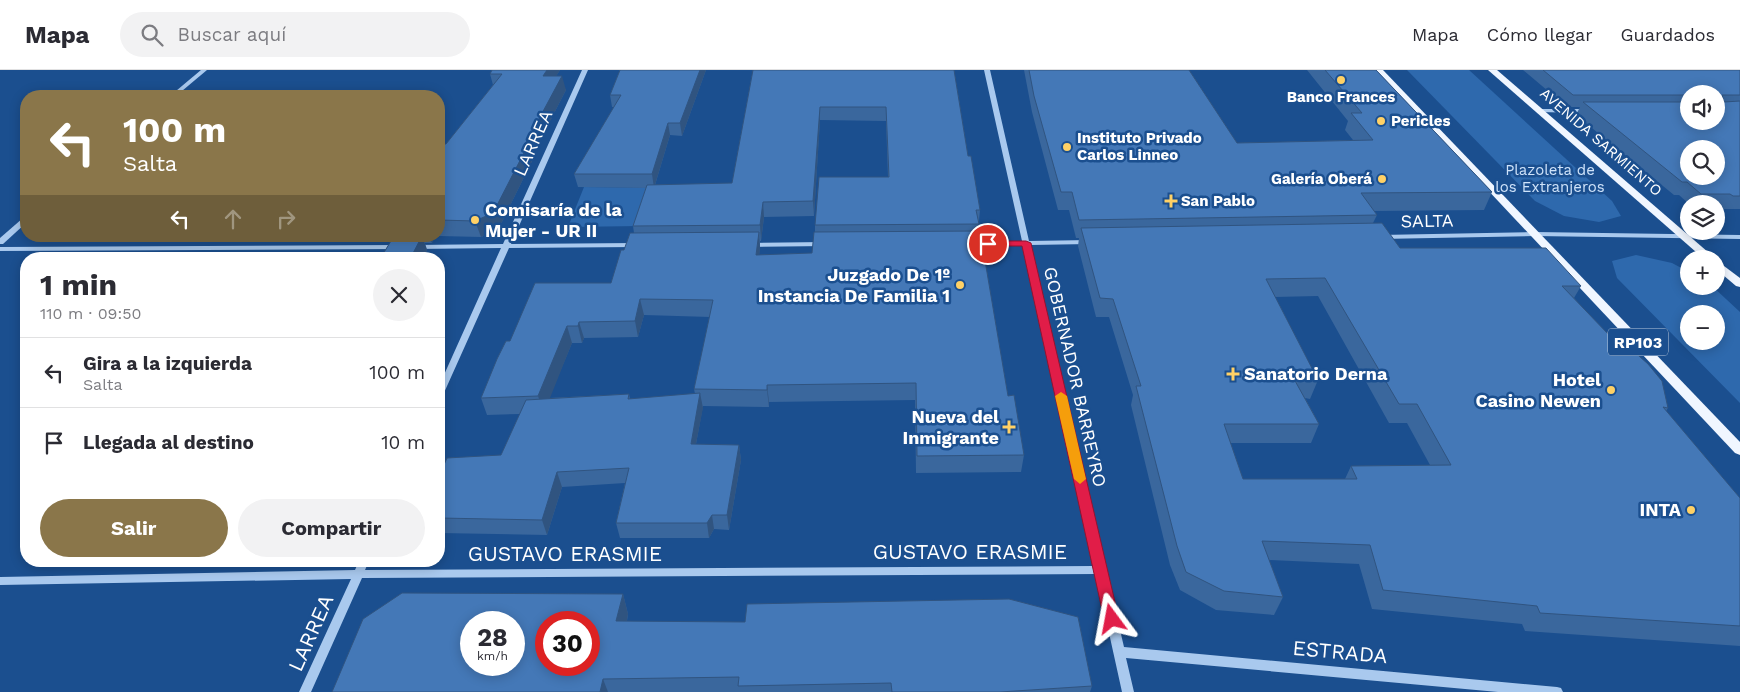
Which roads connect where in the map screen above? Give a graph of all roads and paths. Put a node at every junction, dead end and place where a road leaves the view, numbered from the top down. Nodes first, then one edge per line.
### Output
1 (204, 70) edge
2 (585, 70) edge
3 (987, 70) edge
4 (1380, 70) edge
5 (1492, 70) edge
6 (179, 90) edge
7 (1540, 111) junction
8 (1594, 111) edge
9 (20, 225) edge
10 (1680, 232) edge
11 (1535, 234) junction
12 (1375, 237) edge
13 (1680, 237) edge
14 (1725, 237) edge
15 (1740, 237) edge
16 (1689, 240) edge
17 (0, 242) edge
18 (1096, 242) edge
19 (1026, 243) junction
20 (830, 244) edge
21 (958, 244) edge
22 (643, 245) edge
23 (741, 245) edge
24 (506, 246) junction
25 (0, 249) edge
26 (1701, 250) edge
27 (1725, 271) edge
28 (1740, 284) edge
29 (445, 382) edge
30 (1740, 450) edge
31 (361, 567) edge
32 (1101, 570) junction
33 (358, 574) junction
34 (0, 581) edge
35 (1119, 652) junction
36 (305, 692) edge
37 (1128, 692) edge
38 (1557, 692) edge

1 - 6 street
2 - 24 street, LARREA
3 - 19 street, GOBERNADOR BARREYRO
4 - 11 main road, RP103
5 - 7 main road, AVENIDA SARMIENTO
7 - 8 street
7 - 10 main road, AVENIDA SARMIENTO
9 - 17 street
11 - 12 street, SALTA
11 - 13 street
11 - 30 main road, RP103
14 - 15 street
16 - 26 main road, AVENIDA SARMIENTO
18 - 19 street
19 - 21 street
19 - 32 street, GOBERNADOR BARREYRO
20 - 23 street
22 - 24 street
24 - 25 street
24 - 29 street, LARREA
27 - 28 main road
31 - 33 street, LARREA
32 - 33 street, GUSTAVO ERASMIE
32 - 35 street, GOBERNADOR BARREYRO
33 - 34 street, GUSTAVO ERASMIE
33 - 36 street, LARREA
35 - 37 street, GOBERNADOR BARREYRO
35 - 38 street, ESTRADA

